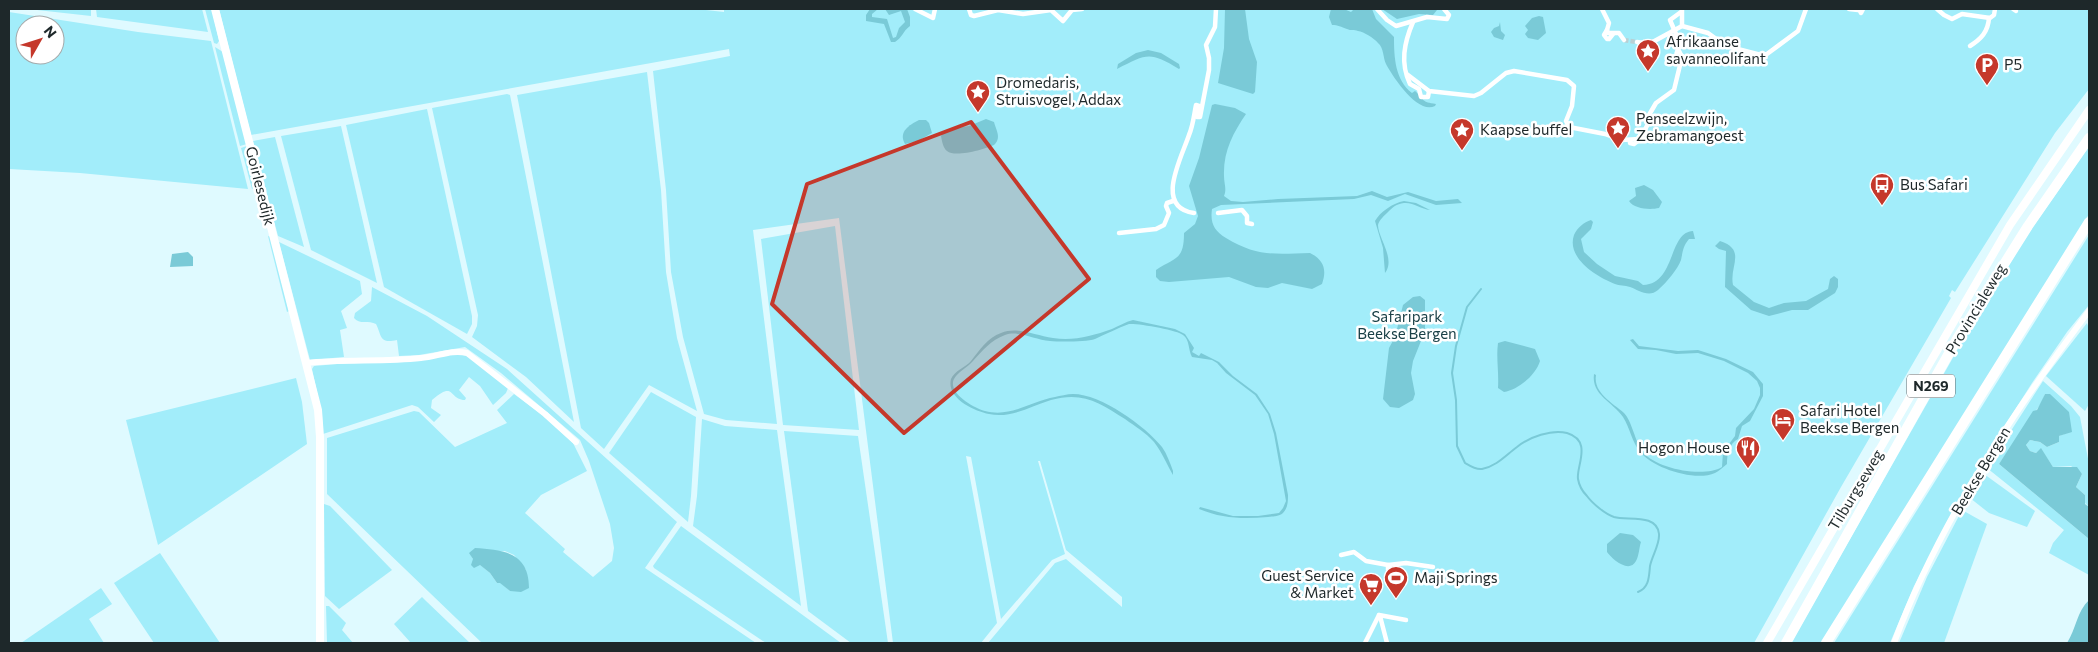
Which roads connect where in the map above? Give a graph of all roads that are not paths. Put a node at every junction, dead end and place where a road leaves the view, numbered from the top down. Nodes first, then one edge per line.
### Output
1 (215, 9) edge
2 (915, 9) edge
3 (935, 9) edge
4 (969, 9) edge
5 (1082, 9) edge
6 (1216, 9) edge
7 (1378, 9) edge
8 (1444, 9) edge
9 (1602, 9) edge
10 (1806, 9) edge
11 (1848, 9) edge
12 (1862, 9) edge
13 (1937, 9) edge
14 (1995, 9) edge
15 (1681, 10) edge
16 (1989, 18) junction
17 (1414, 22) junction
18 (1682, 26) junction
19 (1674, 30) junction
20 (1624, 40) tunnel mouth
21 (1637, 42) tunnel mouth
22 (1970, 46) dead end
23 (1408, 76) junction
24 (1429, 91) junction
25 (2089, 110) edge
26 (2089, 138) edge
27 (1173, 201) junction
28 (1194, 213) dead end
29 (1218, 213) dead end
30 (2089, 222) edge
31 (1252, 224) dead end
32 (1119, 233) dead end
33 (2089, 311) edge
34 (306, 363) junction
35 (576, 442) dead end
36 (1341, 555) dead end
37 (1433, 567) dead end
38 (1379, 615) junction
39 (1406, 620) dead end
40 (320, 643) edge
41 (1365, 643) edge
42 (1386, 643) edge
43 (1767, 643) edge
44 (1786, 643) edge
45 (1826, 643) edge
46 (1894, 643) edge

1 - 34 street, Goirlesedijk
2 - 3 street
4 - 5 street
6 - 27 street
7 - 17 street
8 - 17 street
9 - 20 street
10 - 18 street
11 - 12 street
13 - 16 street
14 - 16 street
15 - 18 street
15 - 19 street
16 - 22 street
17 - 23 street
18 - 19 street
19 - 21 street
19 - 24 street
23 - 24 street
23 - 24 street
25 - 43 street, Tilburgseweg
26 - 44 highway, Provincialeweg / N269
27 - 28 street
27 - 32 street
29 - 31 street
30 - 45 highway, N269
33 - 46 street, Beekse Bergen
34 - 35 street
34 - 40 street, Goirlesedijk
36 - 37 street
38 - 39 street
38 - 41 street
38 - 42 street

